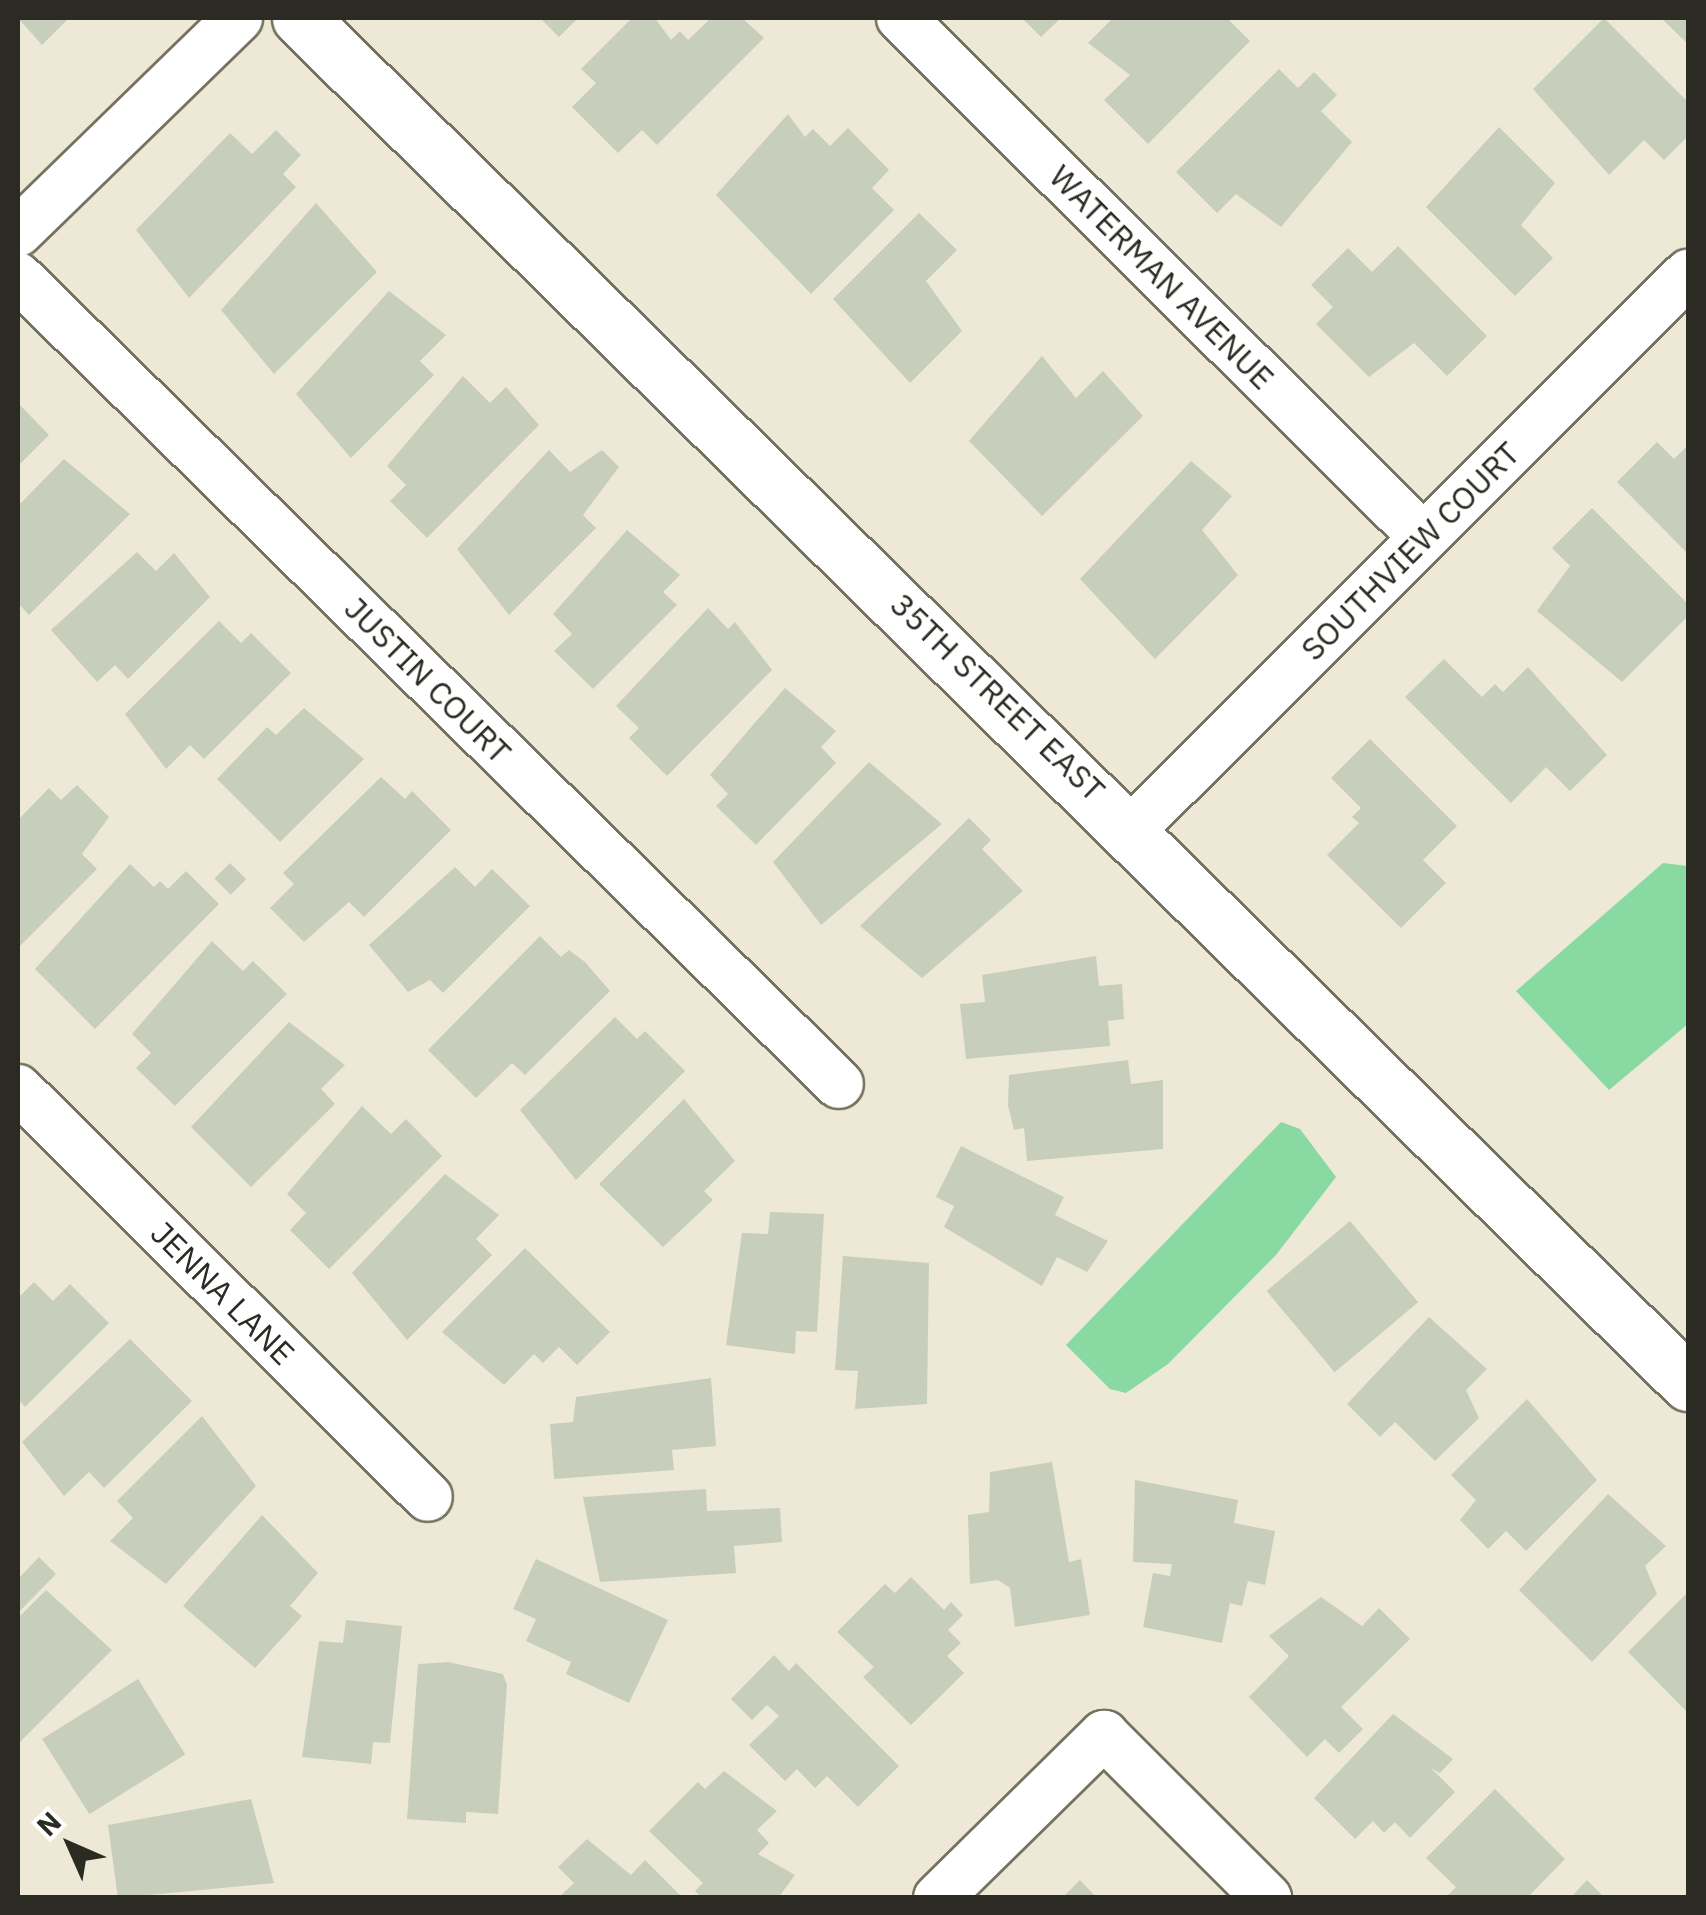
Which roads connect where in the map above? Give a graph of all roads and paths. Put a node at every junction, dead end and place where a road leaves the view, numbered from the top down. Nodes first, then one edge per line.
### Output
1 (238, 18) edge
2 (300, 18) edge
3 (900, 18) edge
4 (18, 232) edge
5 (1688, 274) edge
6 (18, 277) edge
7 (1423, 537) junction
8 (1132, 828) junction
9 (838, 1084) dead end
10 (18, 1090) edge
11 (1688, 1383) edge
12 (428, 1497) dead end
13 (938, 1898) edge
14 (1267, 1898) edge

1 - 4 street
2 - 8 street, 35TH STREET EAST
3 - 7 street, WATERMAN AVENUE
5 - 7 street, SOUTHVIEW COURT
6 - 9 street, JUSTIN COURT
7 - 8 street, SOUTHVIEW COURT
8 - 11 street, 35TH STREET EAST
10 - 12 street, JENNA LANE
13 - 14 street

